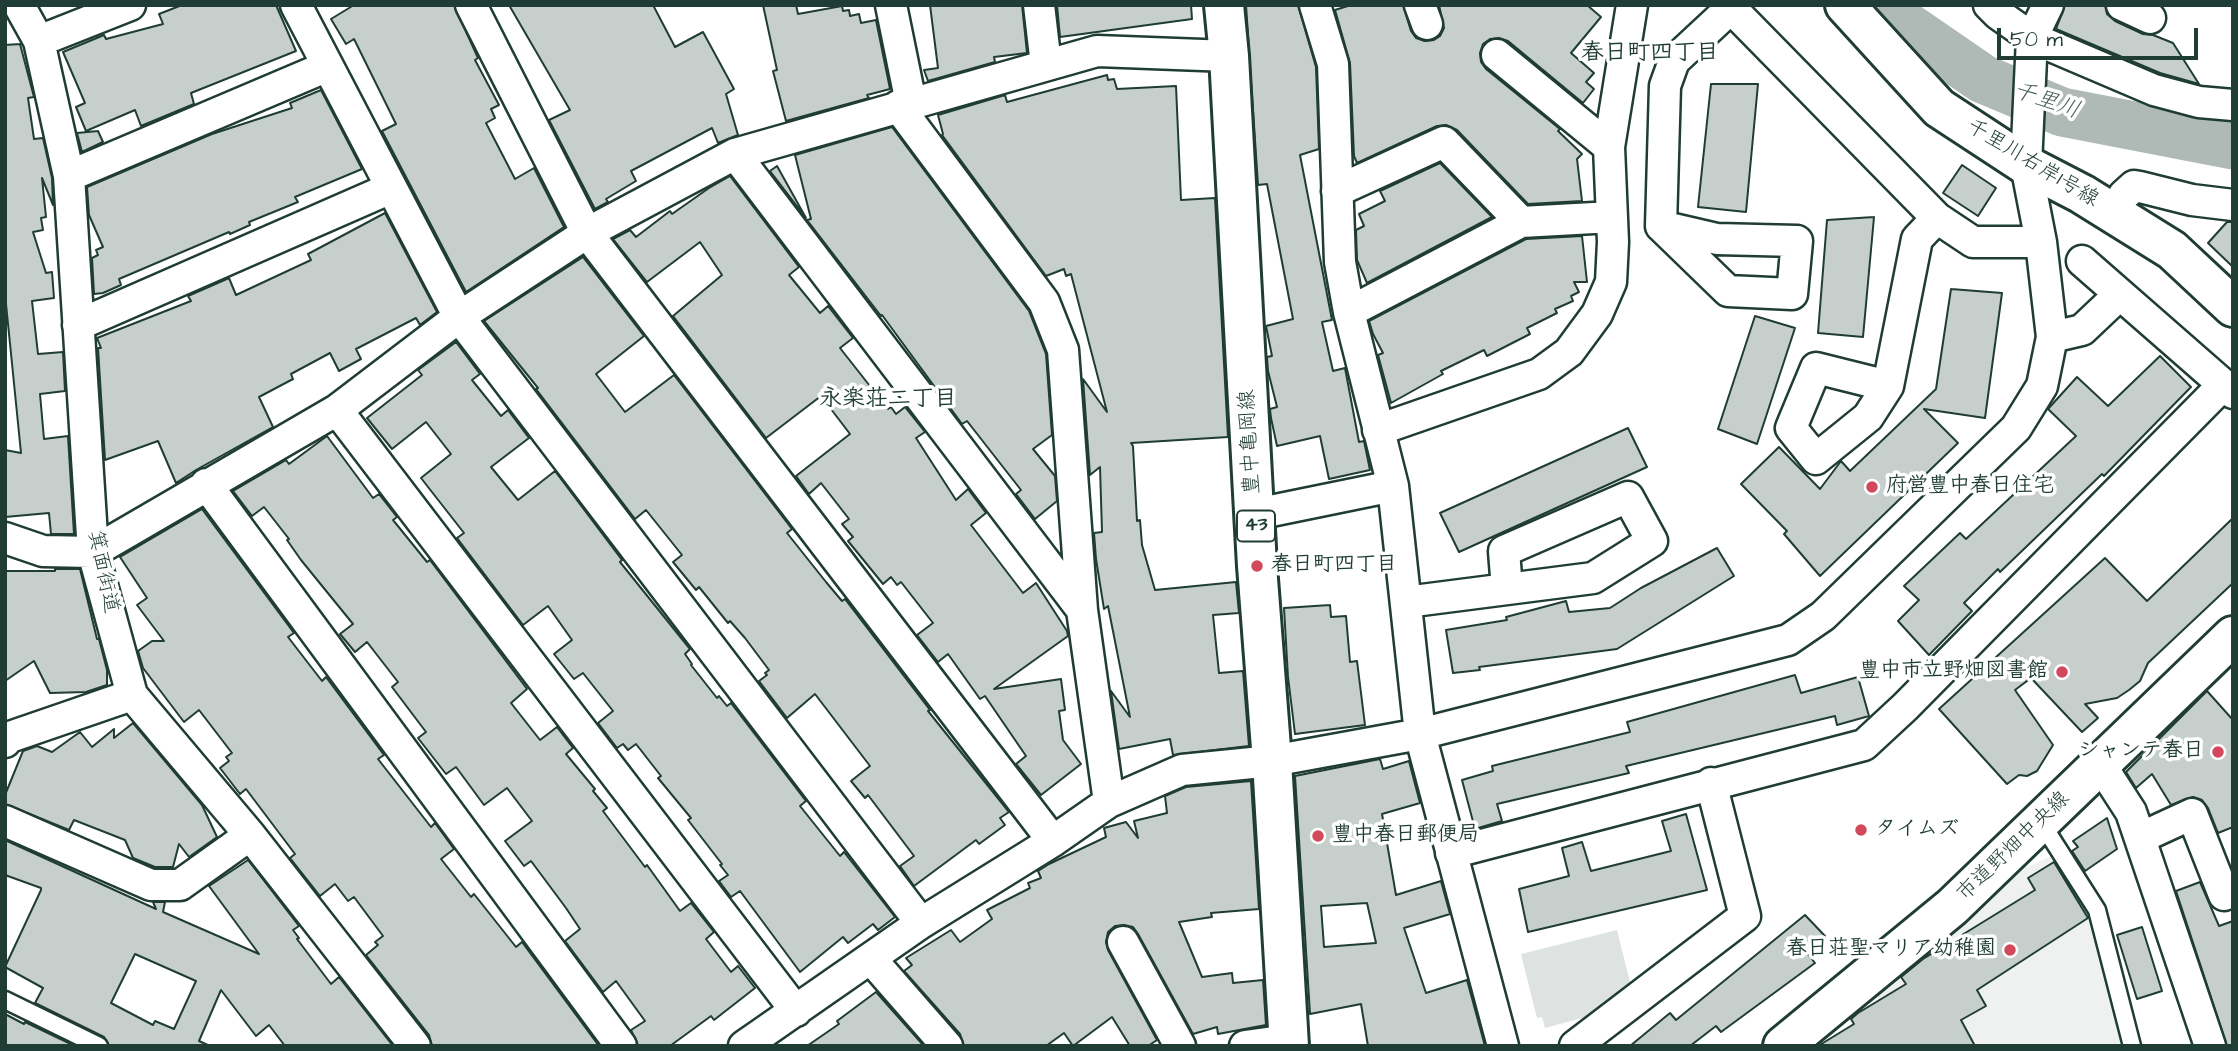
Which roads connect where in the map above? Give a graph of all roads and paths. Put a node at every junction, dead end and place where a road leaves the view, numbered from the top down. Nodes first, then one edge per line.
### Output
1 (19, 5) edge
2 (130, 5) edge
3 (296, 5) edge
4 (471, 5) edge
5 (1039, 5) edge
6 (1224, 5) edge
7 (1315, 5) edge
8 (1632, 5) edge
9 (1845, 5) edge
10 (1989, 5) edge
11 (2048, 5) edge
12 (2122, 5) edge
13 (885, 7) edge
14 (1730, 7) edge
15 (2150, 18) dead end
16 (39, 41) junction
17 (2031, 46) junction
18 (1497, 55) dead end
19 (1228, 56) junction
20 (1046, 65) junction
21 (328, 66) junction
22 (904, 104) junction
23 (2233, 105) edge
24 (1609, 147) junction
25 (735, 154) junction
26 (2026, 155) junction
27 (69, 176) junction
28 (391, 188) junction
29 (1337, 191) junction
30 (2124, 195) dead end
31 (2233, 205) edge
32 (1612, 216) junction
33 (1937, 218) junction
34 (1521, 222) junction
35 (1661, 226) dead end
36 (587, 233) junction
37 (2041, 242) junction
38 (2082, 261) dead end
39 (2119, 295) junction
40 (2233, 307) edge
41 (1349, 313) junction
42 (459, 317) junction
43 (78, 325) junction
44 (2052, 337) junction
45 (1888, 386) dead end
46 (2228, 389) edge
47 (337, 410) junction
48 (1378, 430) junction
49 (206, 484) junction
50 (1393, 486) junction
51 (1255, 514) junction
52 (5, 538) edge
53 (93, 552) junction
54 (1507, 589) junction
55 (1406, 602) junction
56 (1083, 610) junction
57 (2233, 636) edge
58 (132, 695) junction
59 (1420, 734) junction
60 (5, 743) edge
61 (1272, 761) junction
62 (2100, 764) junction
63 (1711, 783) junction
64 (1109, 802) junction
65 (5, 821) edge
66 (2040, 822) junction
67 (250, 835) junction
68 (2140, 838) junction
69 (1053, 841) junction
70 (1451, 853) junction
71 (2224, 895) dead end
72 (921, 923) junction
73 (1123, 942) dead end
74 (871, 959) junction
75 (5, 1000) edge
76 (796, 1011) junction
77 (1289, 1043) edge
78 (99, 1046) edge
79 (415, 1046) edge
80 (621, 1046) edge
81 (744, 1046) edge
82 (947, 1046) edge
83 (1180, 1046) edge
84 (1245, 1046) edge
85 (1503, 1046) edge
86 (1575, 1046) edge
87 (1783, 1046) edge
88 (2132, 1046) edge
89 (2210, 1046) edge

1 - 16 street, 箕面街道
2 - 16 street
3 - 21 street
4 - 36 street
5 - 20 street
6 - 19 street, 豊中亀岡線 / 43
7 - 29 street
8 - 24 street
9 - 26 street, 千里川右岸1号線
10 - 17 street
11 - 17 street
12 - 15 street
13 - 22 street
14 - 33 street
14 - 35 street
16 - 27 street, 箕面街道
17 - 23 street
17 - 26 street
18 - 24 street
19 - 20 street
19 - 51 street, 豊中亀岡線 / 43
20 - 22 street
21 - 27 street
21 - 28 street
22 - 25 street
22 - 56 street
24 - 32 street
25 - 36 street
25 - 56 street
26 - 37 street
26 - 40 street, 千里川右岸1号線
27 - 43 street, 箕面街道
28 - 42 street
28 - 43 street
29 - 34 street
29 - 41 street
30 - 31 street, 千里川右岸1号線
32 - 34 street
32 - 48 street
33 - 37 street
33 - 45 street
34 - 41 street
36 - 42 street
36 - 69 street
37 - 44 street
38 - 39 street
39 - 44 street
39 - 46 street
41 - 48 street
42 - 47 street
42 - 72 street
43 - 53 street, 箕面街道
44 - 59 street
46 - 63 street
47 - 49 street
47 - 76 street
48 - 50 street
49 - 53 street
49 - 80 street
50 - 51 street
50 - 55 street
51 - 61 street, 豊中亀岡線 / 43
52 - 53 street
53 - 58 street, 箕面街道
54 - 54 street
54 - 55 street
55 - 59 street
56 - 64 street
57 - 62 street, 市道野畑中央線
58 - 60 street
58 - 67 street, 箕面街道
59 - 61 street
59 - 70 street
61 - 64 street
61 - 77 street, 豊中亀岡線 / 43
62 - 66 street, 市道野畑中央線
62 - 68 street
63 - 70 street
63 - 86 street
64 - 69 street
65 - 67 street
66 - 87 street, 市道野畑中央線
66 - 88 lane
67 - 79 street, 箕面街道
68 - 71 street
68 - 89 street
69 - 72 street
70 - 85 street
72 - 74 street
73 - 83 street
74 - 76 street
74 - 82 street
75 - 78 lane
76 - 81 street
77 - 84 street

